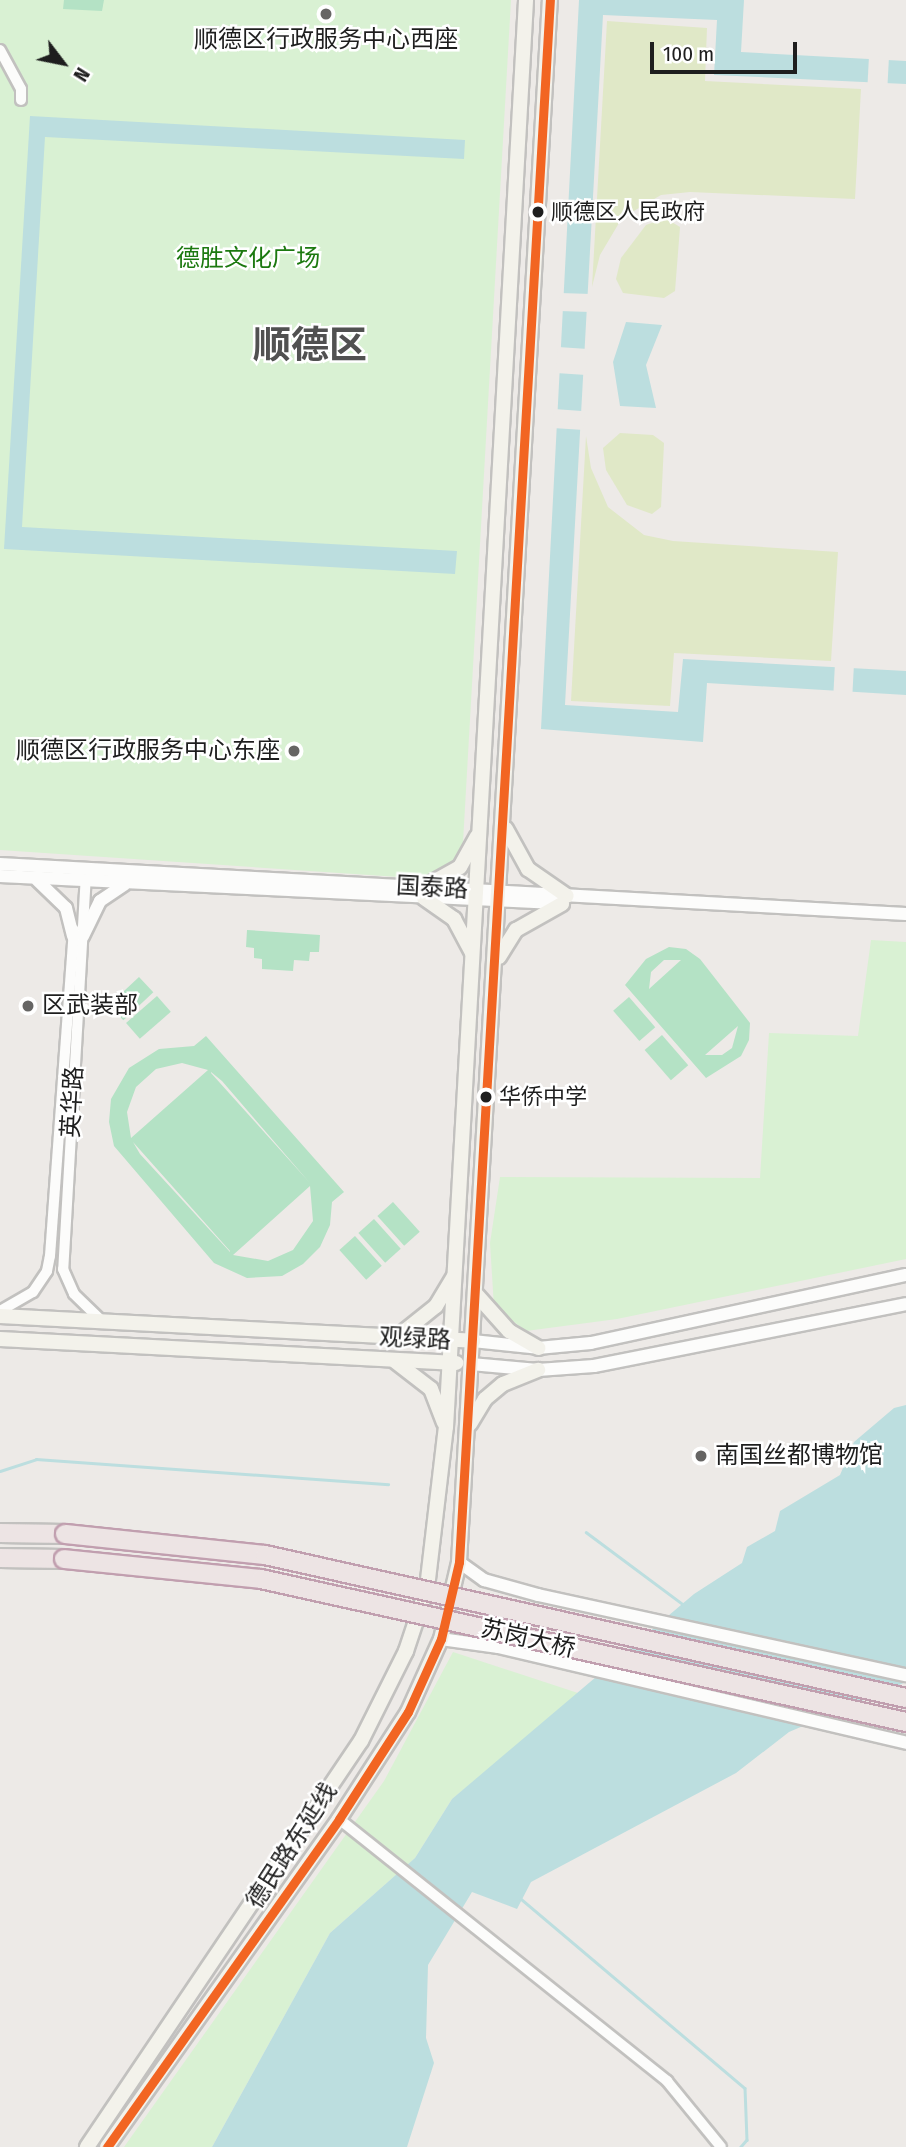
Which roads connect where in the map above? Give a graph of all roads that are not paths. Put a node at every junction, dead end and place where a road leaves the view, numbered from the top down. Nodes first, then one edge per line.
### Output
1 (526, 0) edge
2 (550, 0) edge
3 (0, 50) edge
4 (22, 100) dead end
5 (504, 825) junction
6 (481, 829) junction
7 (0, 864) edge
8 (83, 875) junction
9 (0, 876) edge
10 (34, 878) junction
11 (127, 884) junction
12 (424, 893) junction
13 (477, 894) junction
14 (500, 896) junction
15 (564, 900) junction
16 (906, 915) edge
17 (906, 922) edge
18 (78, 936) junction
19 (474, 957) junction
20 (496, 965) junction
21 (455, 1275) junction
22 (906, 1275) edge
23 (475, 1293) junction
24 (906, 1304) edge
25 (0, 1314) edge
26 (103, 1322) junction
27 (396, 1338) junction
28 (0, 1339) edge
29 (451, 1340) junction
30 (472, 1341) junction
31 (538, 1348) junction
32 (394, 1361) junction
33 (450, 1363) junction
34 (471, 1364) junction
35 (538, 1370) junction
36 (446, 1427) junction
37 (468, 1429) junction
38 (0, 1533) edge
39 (0, 1558) edge
40 (459, 1562) junction
41 (441, 1639) junction
42 (906, 1675) edge
43 (906, 1698) edge
44 (906, 1723) edge
45 (906, 1743) edge
46 (339, 1819) junction
47 (87, 2147) edge
48 (107, 2147) edge
49 (721, 2147) edge

1 - 6 main road, 德民路东延线
2 - 5 main road, 德民路东延线
3 - 4 street
5 - 14 main road, 德民路东延线
5 - 15 main road
6 - 12 main road
6 - 13 main road, 德民路东延线
7 - 8 street, 国泰路
8 - 10 street, 国泰路
8 - 11 street, 国泰路
8 - 12 street, 国泰路
8 - 18 street, 英华路
9 - 10 street, 国泰路
10 - 18 street
11 - 12 street, 国泰路
11 - 18 street
12 - 13 street, 国泰路
12 - 19 main road
13 - 14 street, 国泰路
13 - 19 main road, 德民路东延线
14 - 15 street, 国泰路
14 - 20 main road, 德民路东延线
15 - 16 street, 国泰路
15 - 17 street, 国泰路
15 - 20 main road
18 - 25 street, 英华路
18 - 26 street, 英华路
19 - 21 main road, 德民路东延线
20 - 23 main road, 德民路东延线
21 - 27 main road
21 - 29 main road, 德民路东延线
22 - 31 street, 观绿路
23 - 30 main road, 德民路东延线
23 - 31 main road
24 - 35 street, 观绿路
25 - 26 main road, 观绿路
26 - 27 main road, 观绿路
27 - 29 main road, 观绿路
28 - 32 main road, 观绿路
29 - 30 main road, 观绿路
29 - 33 main road, 德民路东延线
30 - 31 street, 观绿路
30 - 34 main road, 德民路东延线
32 - 33 main road, 观绿路
32 - 36 main road
33 - 34 main road, 观绿路
33 - 36 main road, 德民路东延线
34 - 35 street, 观绿路
34 - 37 main road, 德民路东延线
35 - 37 main road
36 - 47 main road, 德民路东延线
37 - 40 main road, 德民路东延线
38 - 43 highway, 苏岗大桥, bridge
39 - 44 highway, 苏岗大桥, bridge
40 - 41 main road, 德民路东延线
40 - 42 street
41 - 45 street
41 - 46 main road, 德民路东延线
46 - 48 main road, 德民路东延线
46 - 49 street

